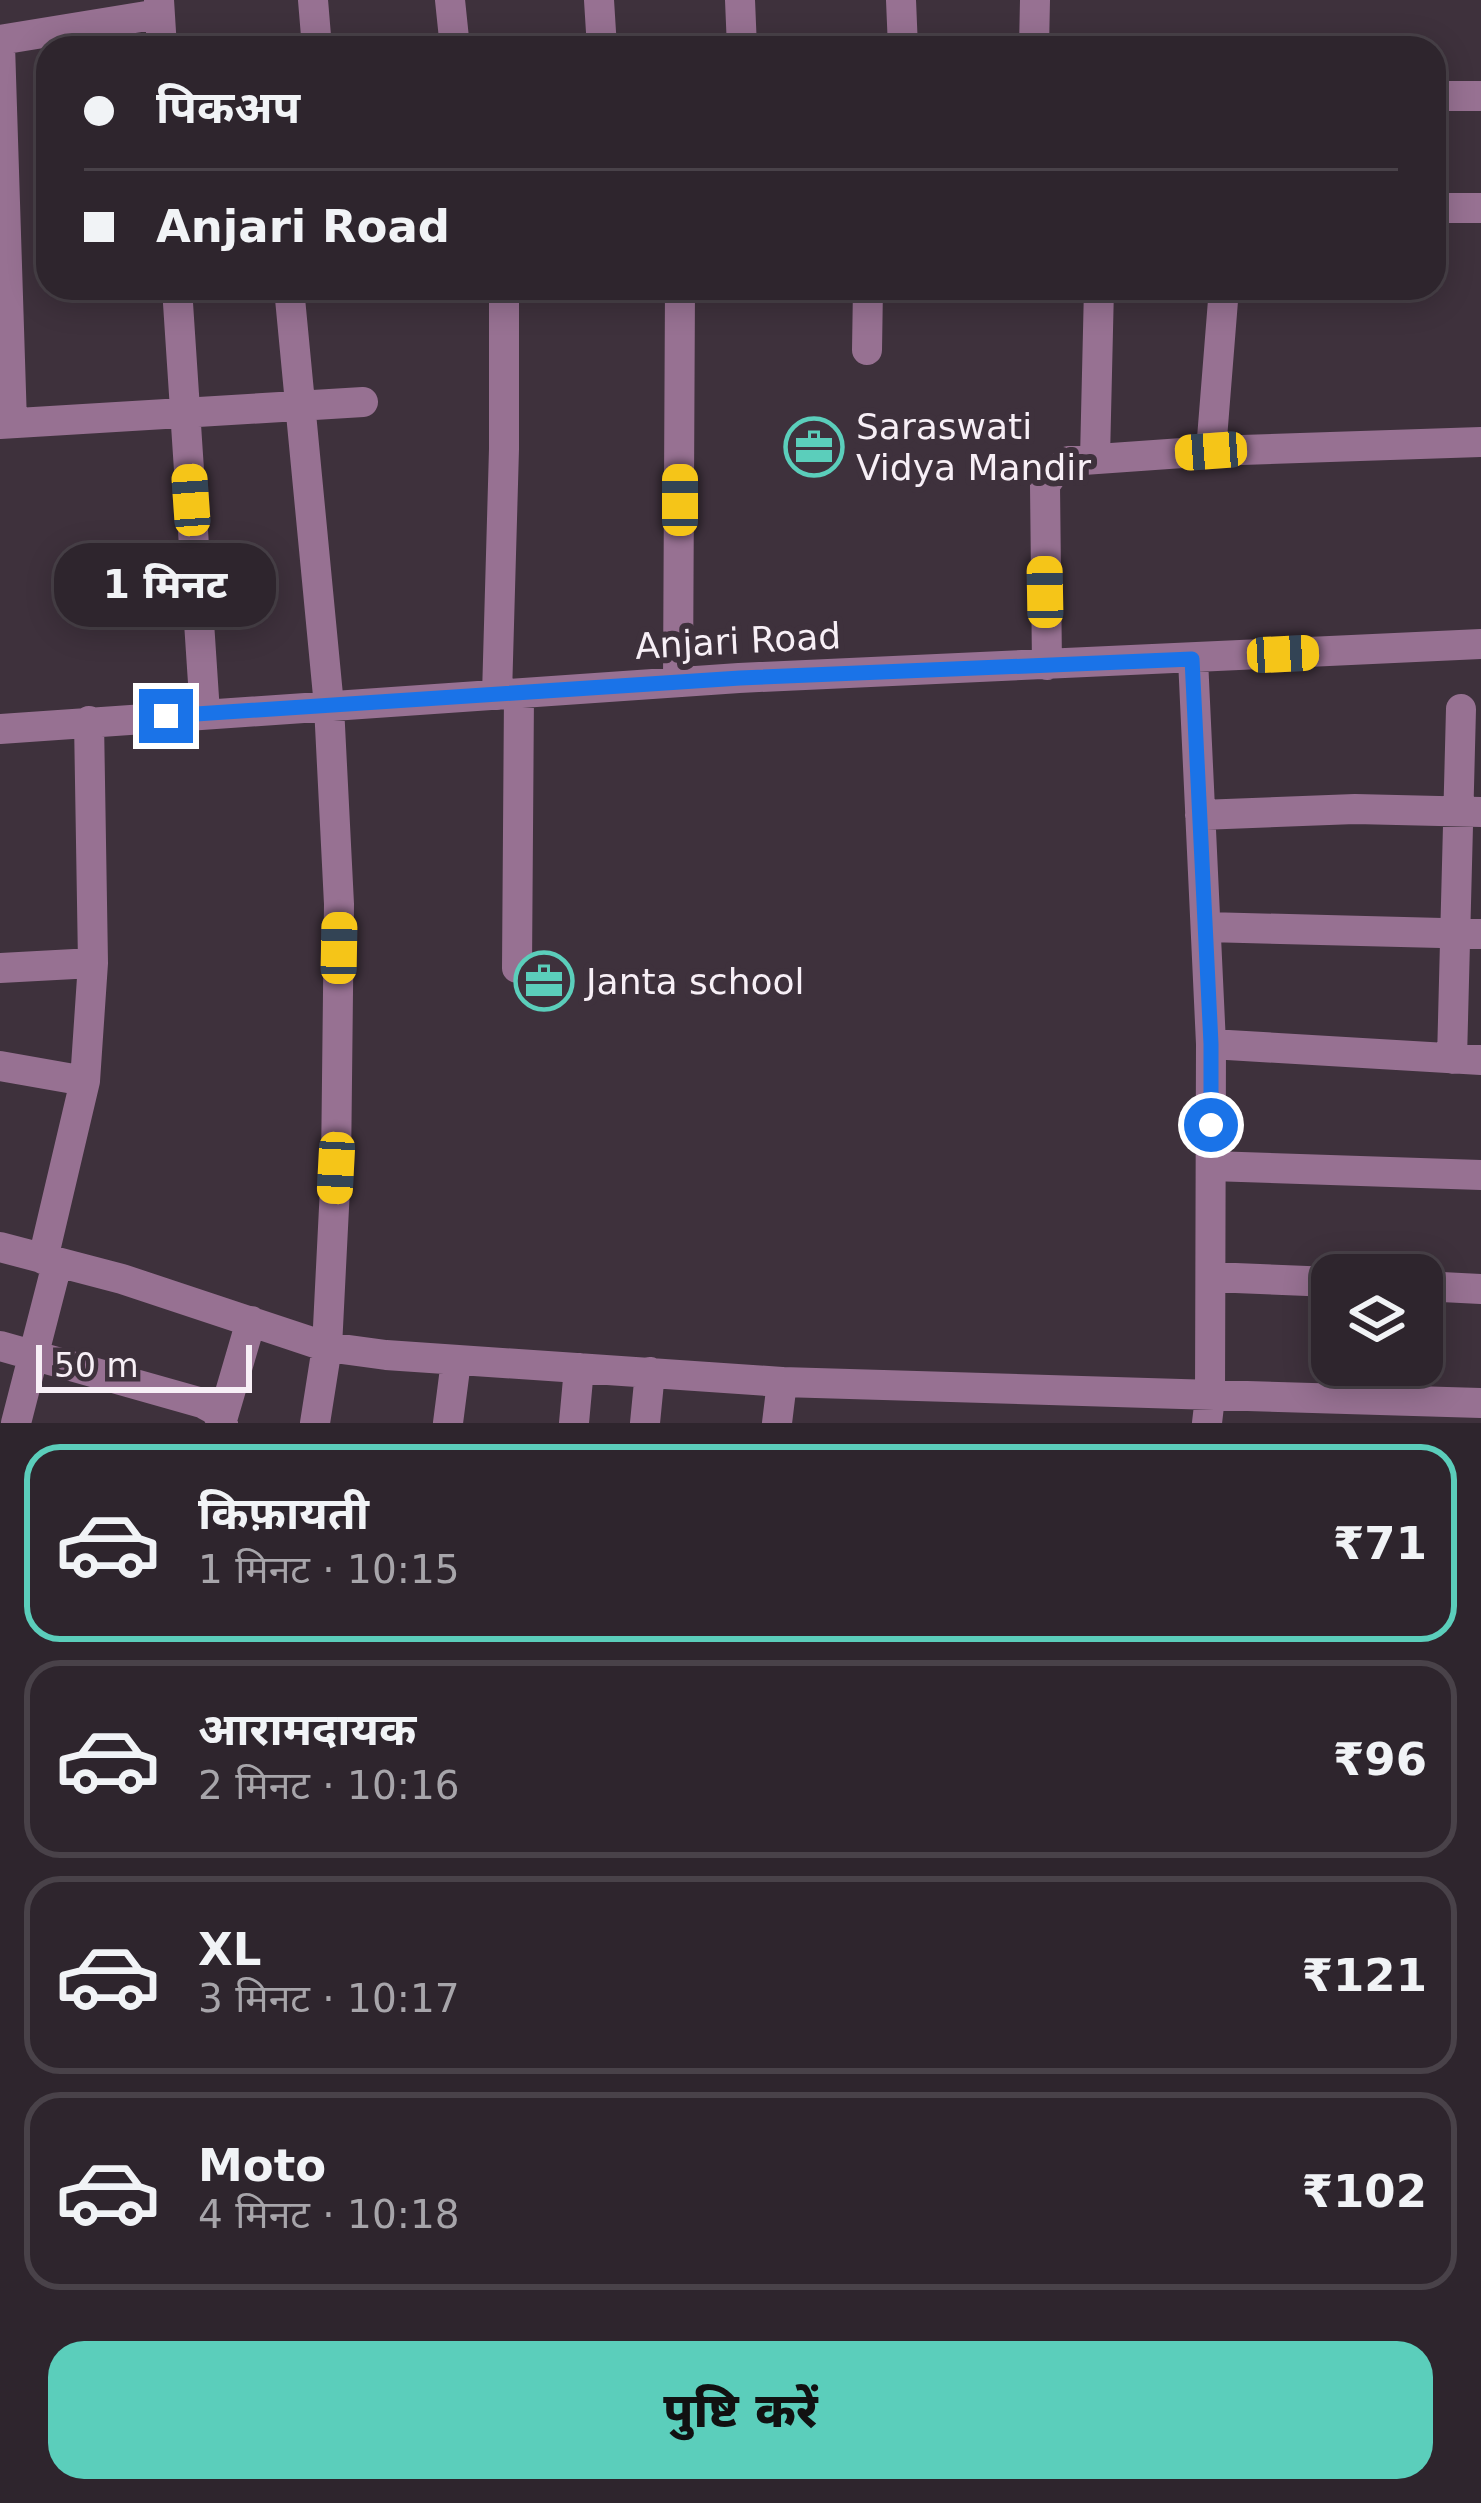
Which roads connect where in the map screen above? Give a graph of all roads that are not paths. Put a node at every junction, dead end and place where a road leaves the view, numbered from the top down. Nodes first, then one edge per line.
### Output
1 (313, 0) edge
2 (450, 0) edge
3 (599, 0) edge
4 (740, 0) edge
5 (901, 0) edge
6 (1035, 0) edge
7 (159, 7) edge
8 (316, 36) edge
9 (454, 36) edge
10 (601, 36) edge
11 (742, 36) edge
12 (902, 36) edge
13 (1034, 36) edge
14 (0, 43) edge
15 (1446, 96) edge
16 (1481, 97) edge
17 (1446, 208) edge
18 (1481, 208) edge
19 (178, 300) edge
20 (290, 300) edge
21 (504, 300) edge
22 (680, 300) edge
23 (868, 300) edge
24 (1099, 300) edge
25 (1223, 300) edge
26 (867, 350) dead end
27 (363, 402) dead end
28 (298, 407) junction
29 (186, 415) junction
30 (6, 423) edge
31 (1481, 442) edge
32 (1211, 451) junction
33 (1094, 458) junction
34 (1481, 644) edge
35 (1192, 659) junction
36 (1047, 665) junction
37 (678, 682) junction
38 (507, 694) junction
39 (329, 706) junction
40 (1461, 709) dead end
41 (205, 713) junction
42 (88, 721) junction
43 (0, 729) edge
44 (1469, 812) edge
45 (1200, 815) junction
46 (1206, 927) junction
47 (1467, 933) edge
48 (93, 963) junction
49 (0, 968) edge
50 (517, 968) dead end
51 (1211, 1044) junction
52 (1467, 1060) edge
53 (0, 1066) edge
54 (86, 1081) junction
55 (1211, 1166) junction
56 (1481, 1175) edge
57 (0, 1247) edge
58 (44, 1259) junction
59 (1210, 1277) junction
60 (1311, 1281) edge
61 (1443, 1287) edge
62 (1481, 1288) edge
63 (251, 1321) junction
64 (0, 1346) edge
65 (327, 1347) junction
66 (33, 1355) junction
67 (456, 1361) junction
68 (579, 1368) junction
69 (650, 1372) junction
70 (782, 1382) junction
71 (1481, 1403) edge
72 (1208, 1410) edge
73 (222, 1422) edge
74 (16, 1423) edge
75 (315, 1423) edge
76 (448, 1423) edge
77 (574, 1423) edge
78 (644, 1423) edge
79 (777, 1423) edge

1 - 8 street
2 - 9 street
3 - 10 street
4 - 11 street
5 - 12 street
6 - 13 street
7 - 14 street
14 - 30 street
15 - 16 street
17 - 18 street
19 - 29 street
20 - 28 street
21 - 38 street
22 - 37 street
23 - 26 street
24 - 33 street
25 - 32 street
27 - 28 street
28 - 29 street
28 - 39 street
29 - 30 street
29 - 41 street
31 - 32 street
32 - 33 street
33 - 36 street
34 - 35 street, Anjari Road
35 - 36 street, Anjari Road
35 - 45 street
36 - 37 street, Anjari Road
37 - 38 street, Anjari Road
38 - 39 street, Anjari Road
38 - 50 street
39 - 41 street, Anjari Road
39 - 65 street
40 - 44 street
41 - 42 street, Anjari Road
42 - 43 street, Anjari Road
42 - 48 street
44 - 45 street
44 - 47 street
45 - 46 street
46 - 47 street
46 - 51 street
47 - 52 street
48 - 49 street
48 - 54 street
51 - 52 street
51 - 55 street
53 - 54 street
54 - 58 street
55 - 56 street
55 - 59 street
57 - 58 street
58 - 63 street
58 - 66 street
59 - 60 street
59 - 72 street
61 - 62 street
63 - 65 street
63 - 73 street
64 - 66 street
65 - 67 street
65 - 75 street
66 - 73 street
66 - 74 street
67 - 68 street
67 - 76 street
68 - 69 street
68 - 77 street
69 - 70 street
69 - 78 street
70 - 72 street
70 - 79 street
71 - 72 street

